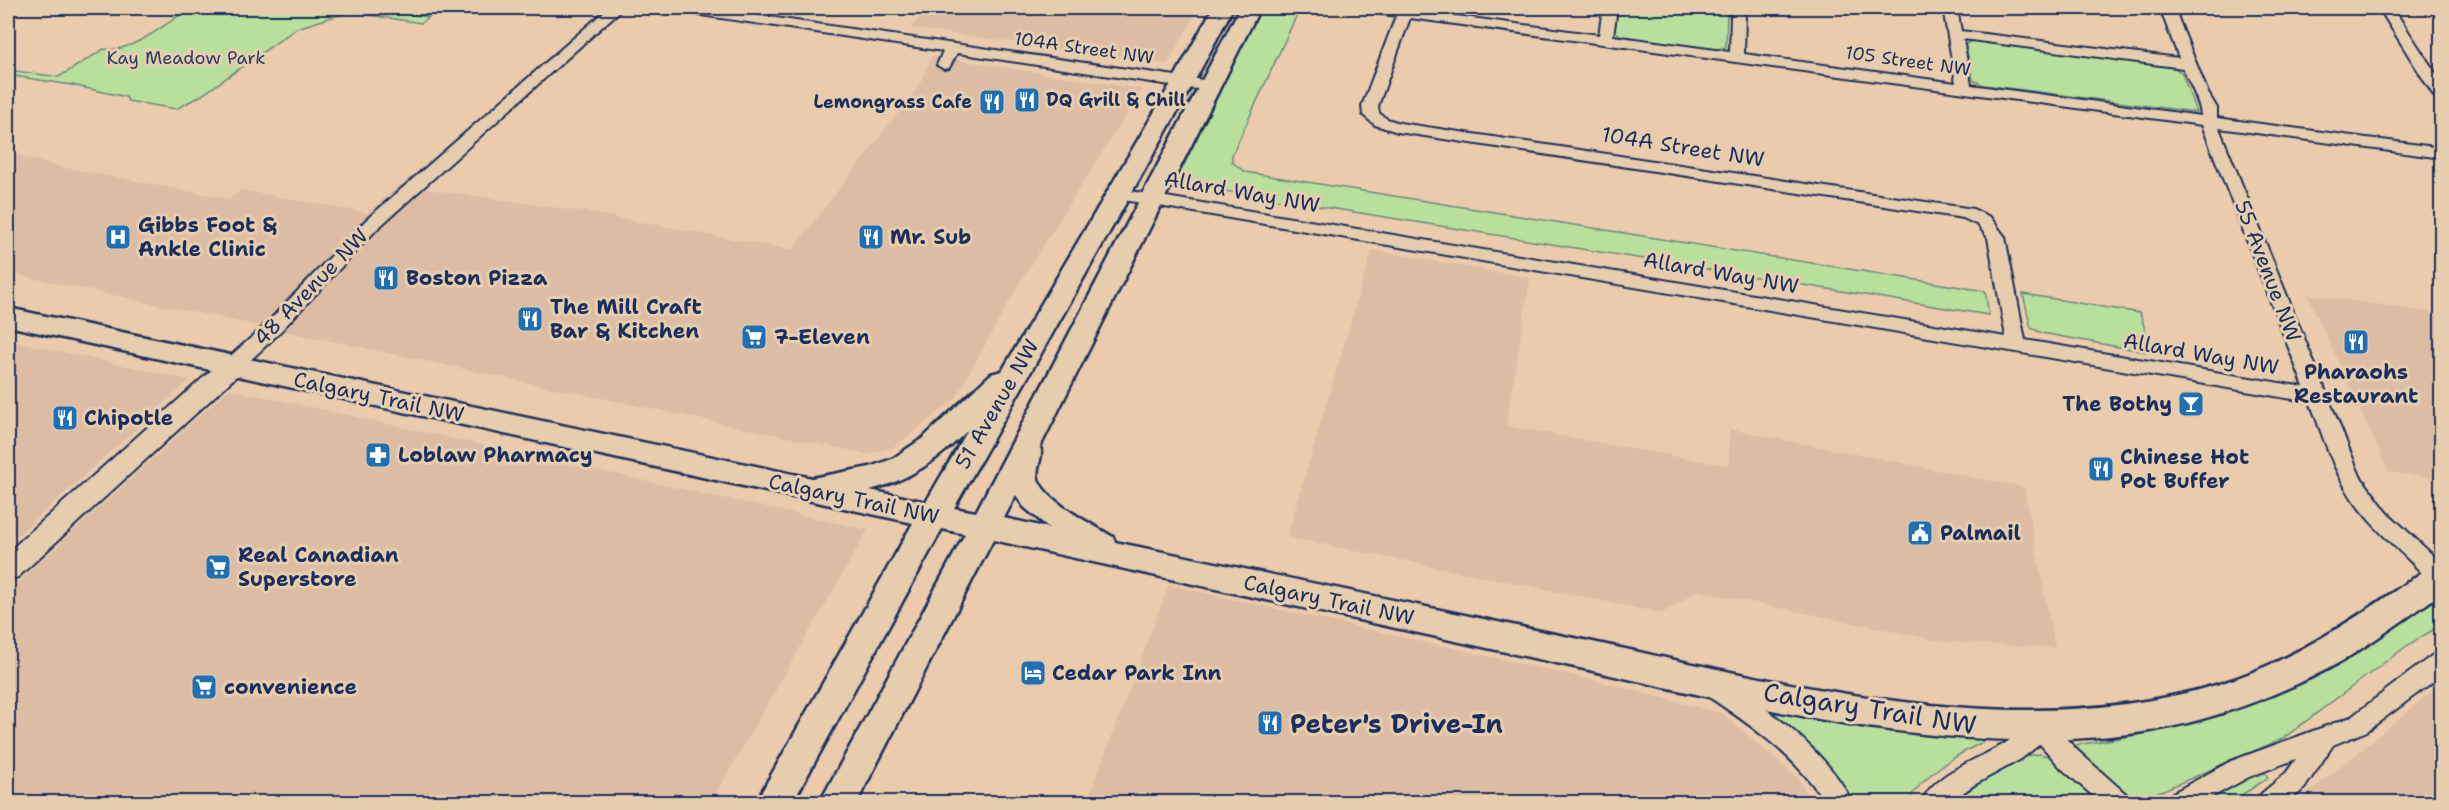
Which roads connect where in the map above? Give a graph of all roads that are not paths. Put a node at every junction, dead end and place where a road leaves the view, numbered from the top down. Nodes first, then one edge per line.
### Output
1 (616, 8) edge
2 (681, 8) edge
3 (1223, 8) edge
4 (1250, 8) edge
5 (1370, 8) edge
6 (1610, 8) edge
7 (1734, 8) edge
8 (1950, 8) edge
9 (2167, 8) edge
10 (2386, 8) edge
11 (1405, 10) edge
12 (1954, 33) junction
13 (1605, 40) junction
14 (951, 48) junction
15 (1737, 57) junction
16 (2189, 64) junction
17 (944, 65) dead end
18 (1183, 82) junction
19 (1210, 86) junction
20 (1964, 88) junction
21 (2442, 96) edge
22 (2209, 122) junction
23 (2442, 153) edge
24 (1118, 194) junction
25 (1152, 200) junction
26 (8, 317) edge
27 (2017, 346) junction
28 (233, 365) junction
29 (1019, 365) junction
30 (2317, 396) junction
31 (1032, 432) junction
32 (804, 488) junction
33 (933, 516) junction
34 (984, 528) junction
35 (1113, 554) junction
36 (8, 569) edge
37 (2441, 575) edge
38 (2442, 662) edge
39 (1701, 679) junction
40 (2040, 727) junction
41 (2324, 738) junction
42 (774, 802) edge
43 (838, 802) edge
44 (1839, 802) edge
45 (1934, 802) edge
46 (2117, 802) edge
47 (2180, 802) edge
48 (2270, 802) edge

1 - 28 street, 48 Avenue NW
2 - 14 street, 104A Street NW
3 - 18 main road, 51 Avenue NW
4 - 19 main road, 51 Avenue NW
5 - 11 street, 105 Street NW
6 - 13 street
7 - 15 street
8 - 12 street
9 - 16 street, 55 Avenue NW
10 - 21 street
11 - 13 street, 105 Street NW
11 - 27 street, 104A Street NW
12 - 16 street
12 - 20 street
13 - 15 street, 105 Street NW
14 - 17 street
14 - 18 street, 104A Street NW
15 - 20 street, 105 Street NW
16 - 22 street, 55 Avenue NW
18 - 19 street, 104A Street NW
18 - 24 main road, 51 Avenue NW
19 - 25 main road, 51 Avenue NW
20 - 22 street, 105 Street NW
22 - 23 street, 105 Street NW
22 - 30 street, 55 Avenue NW
24 - 25 street, Allard Way NW
24 - 29 main road, 51 Avenue NW
25 - 27 street, Allard Way NW
25 - 31 main road, 51 Avenue NW
26 - 28 main road, Calgary Trail NW
27 - 30 street, Allard Way NW
28 - 32 main road, Calgary Trail NW
28 - 36 street, 48 Avenue NW
29 - 32 main road
29 - 33 main road, 51 Avenue NW
30 - 37 street, 55 Avenue NW
31 - 34 main road, 51 Avenue NW
31 - 35 main road
32 - 33 main road, Calgary Trail NW
33 - 34 main road, Calgary Trail NW
33 - 42 main road, 51 Avenue NW
34 - 35 main road, Calgary Trail NW
34 - 43 main road, 51 Avenue NW
35 - 39 main road, Calgary Trail NW
37 - 40 main road, Calgary Trail NW
38 - 41 street
39 - 40 main road, Calgary Trail NW
39 - 44 street, Calgary Trail NW
40 - 45 street, Calgary Trail NW
40 - 46 street
41 - 47 street
41 - 48 street

